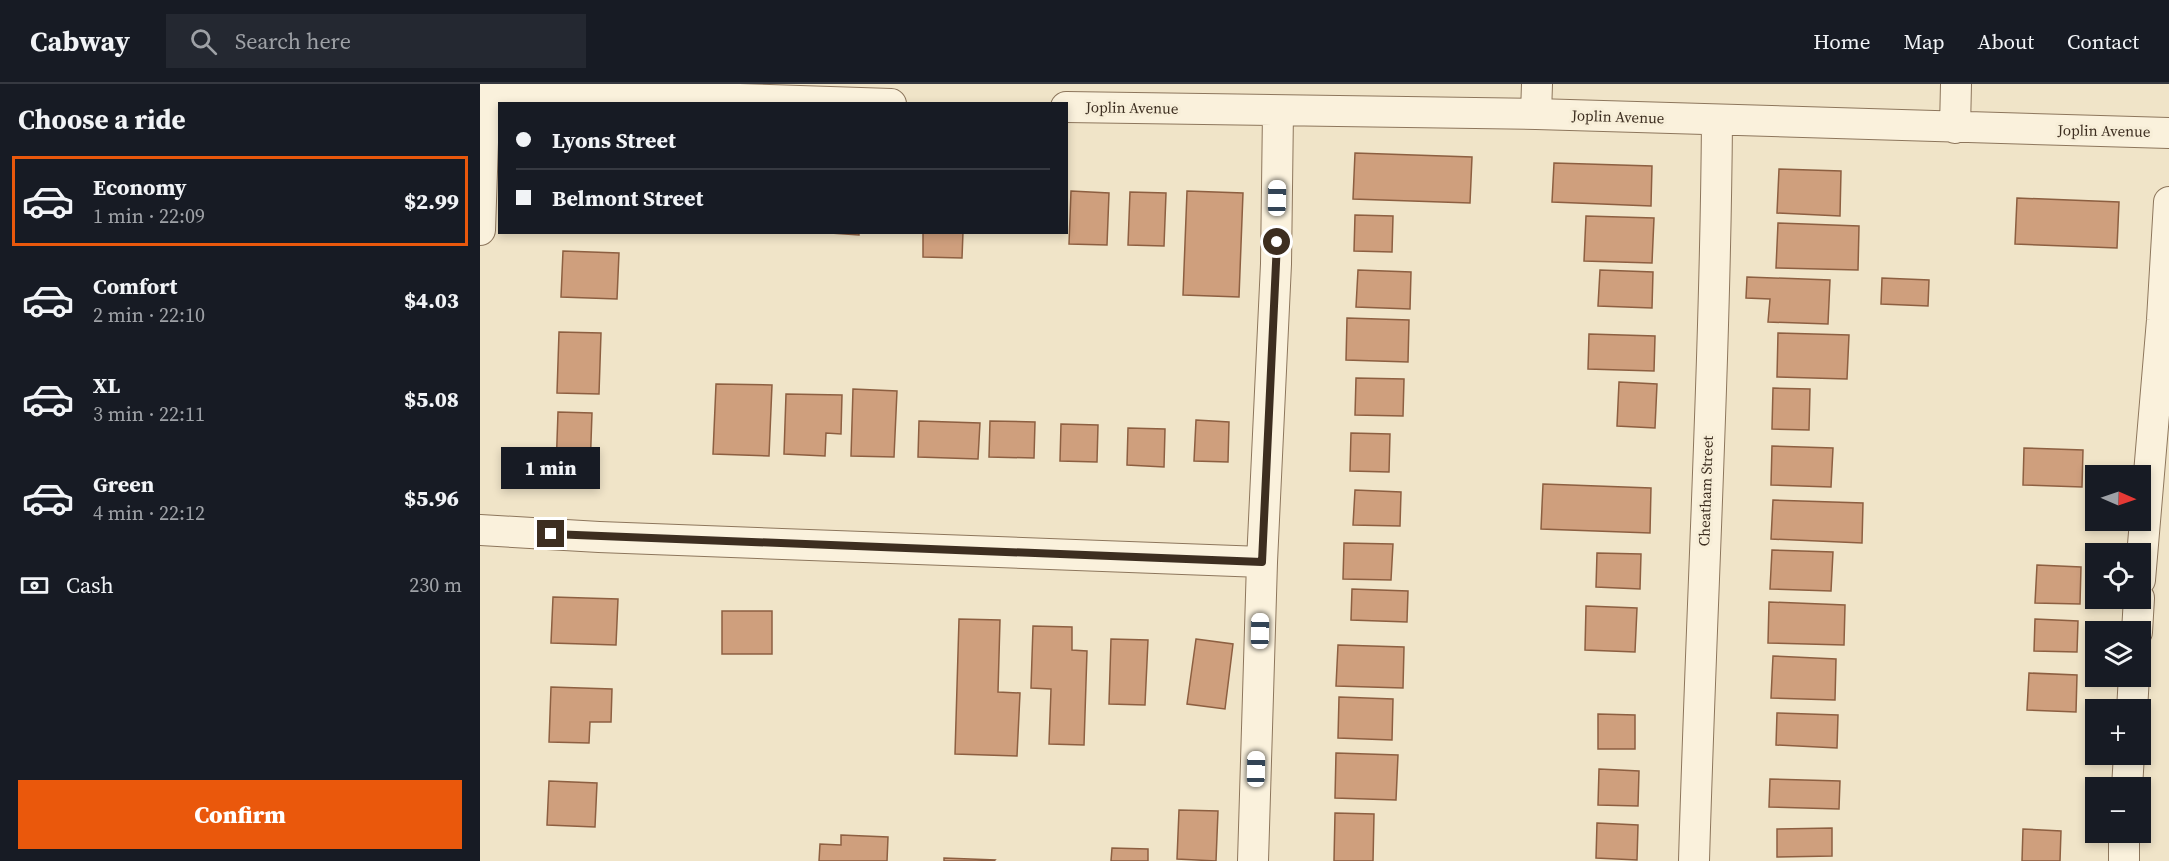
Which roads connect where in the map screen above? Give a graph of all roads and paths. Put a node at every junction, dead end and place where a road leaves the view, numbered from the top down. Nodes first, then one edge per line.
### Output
1 (1537, 84) edge
2 (1956, 84) edge
3 (483, 87) edge
4 (830, 102) edge
5 (1068, 107) edge
6 (1278, 111) junction
7 (1536, 114) junction
8 (1717, 121) junction
9 (1955, 128) junction
10 (2169, 133) edge
11 (2169, 202) edge
12 (480, 230) edge
13 (480, 530) edge
14 (2143, 543) edge
15 (1262, 562) junction
16 (2124, 843) edge
17 (1253, 861) edge
18 (1694, 861) edge
19 (2124, 861) edge

1 - 7 street
2 - 9 street
3 - 4 street
3 - 12 street
5 - 6 street, Joplin Avenue
6 - 7 street, Joplin Avenue
6 - 15 street
7 - 8 street, Joplin Avenue
8 - 9 street, Joplin Avenue
8 - 18 street, Cheatham Street
9 - 10 street, Joplin Avenue
11 - 14 street
13 - 15 street
15 - 17 street
16 - 19 street

